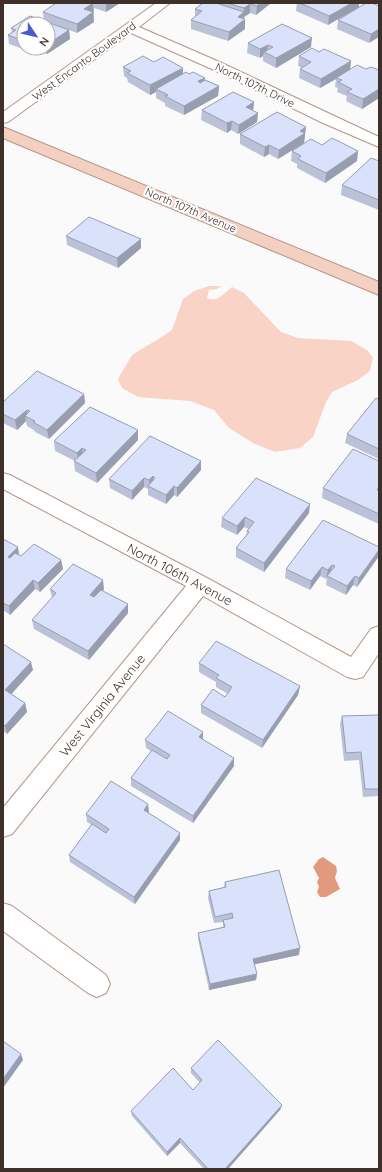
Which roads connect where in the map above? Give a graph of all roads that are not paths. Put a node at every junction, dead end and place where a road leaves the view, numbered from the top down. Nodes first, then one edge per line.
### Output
1 (164, 3) edge
2 (131, 28) junction
3 (3, 119) edge
4 (3, 132) edge
5 (379, 143) edge
6 (379, 289) edge
7 (3, 480) edge
8 (200, 584) junction
9 (379, 635) edge
10 (3, 826) edge
11 (3, 916) edge
12 (97, 984) dead end

1 - 2 street, West Encanto Boulevard
2 - 3 street, West Encanto Boulevard
2 - 5 street, North 107th Drive
4 - 6 main road, North 107th Avenue
7 - 8 street, North 106th Avenue
8 - 9 street, North 106th Avenue
8 - 10 street, West Virginia Avenue
11 - 12 street

